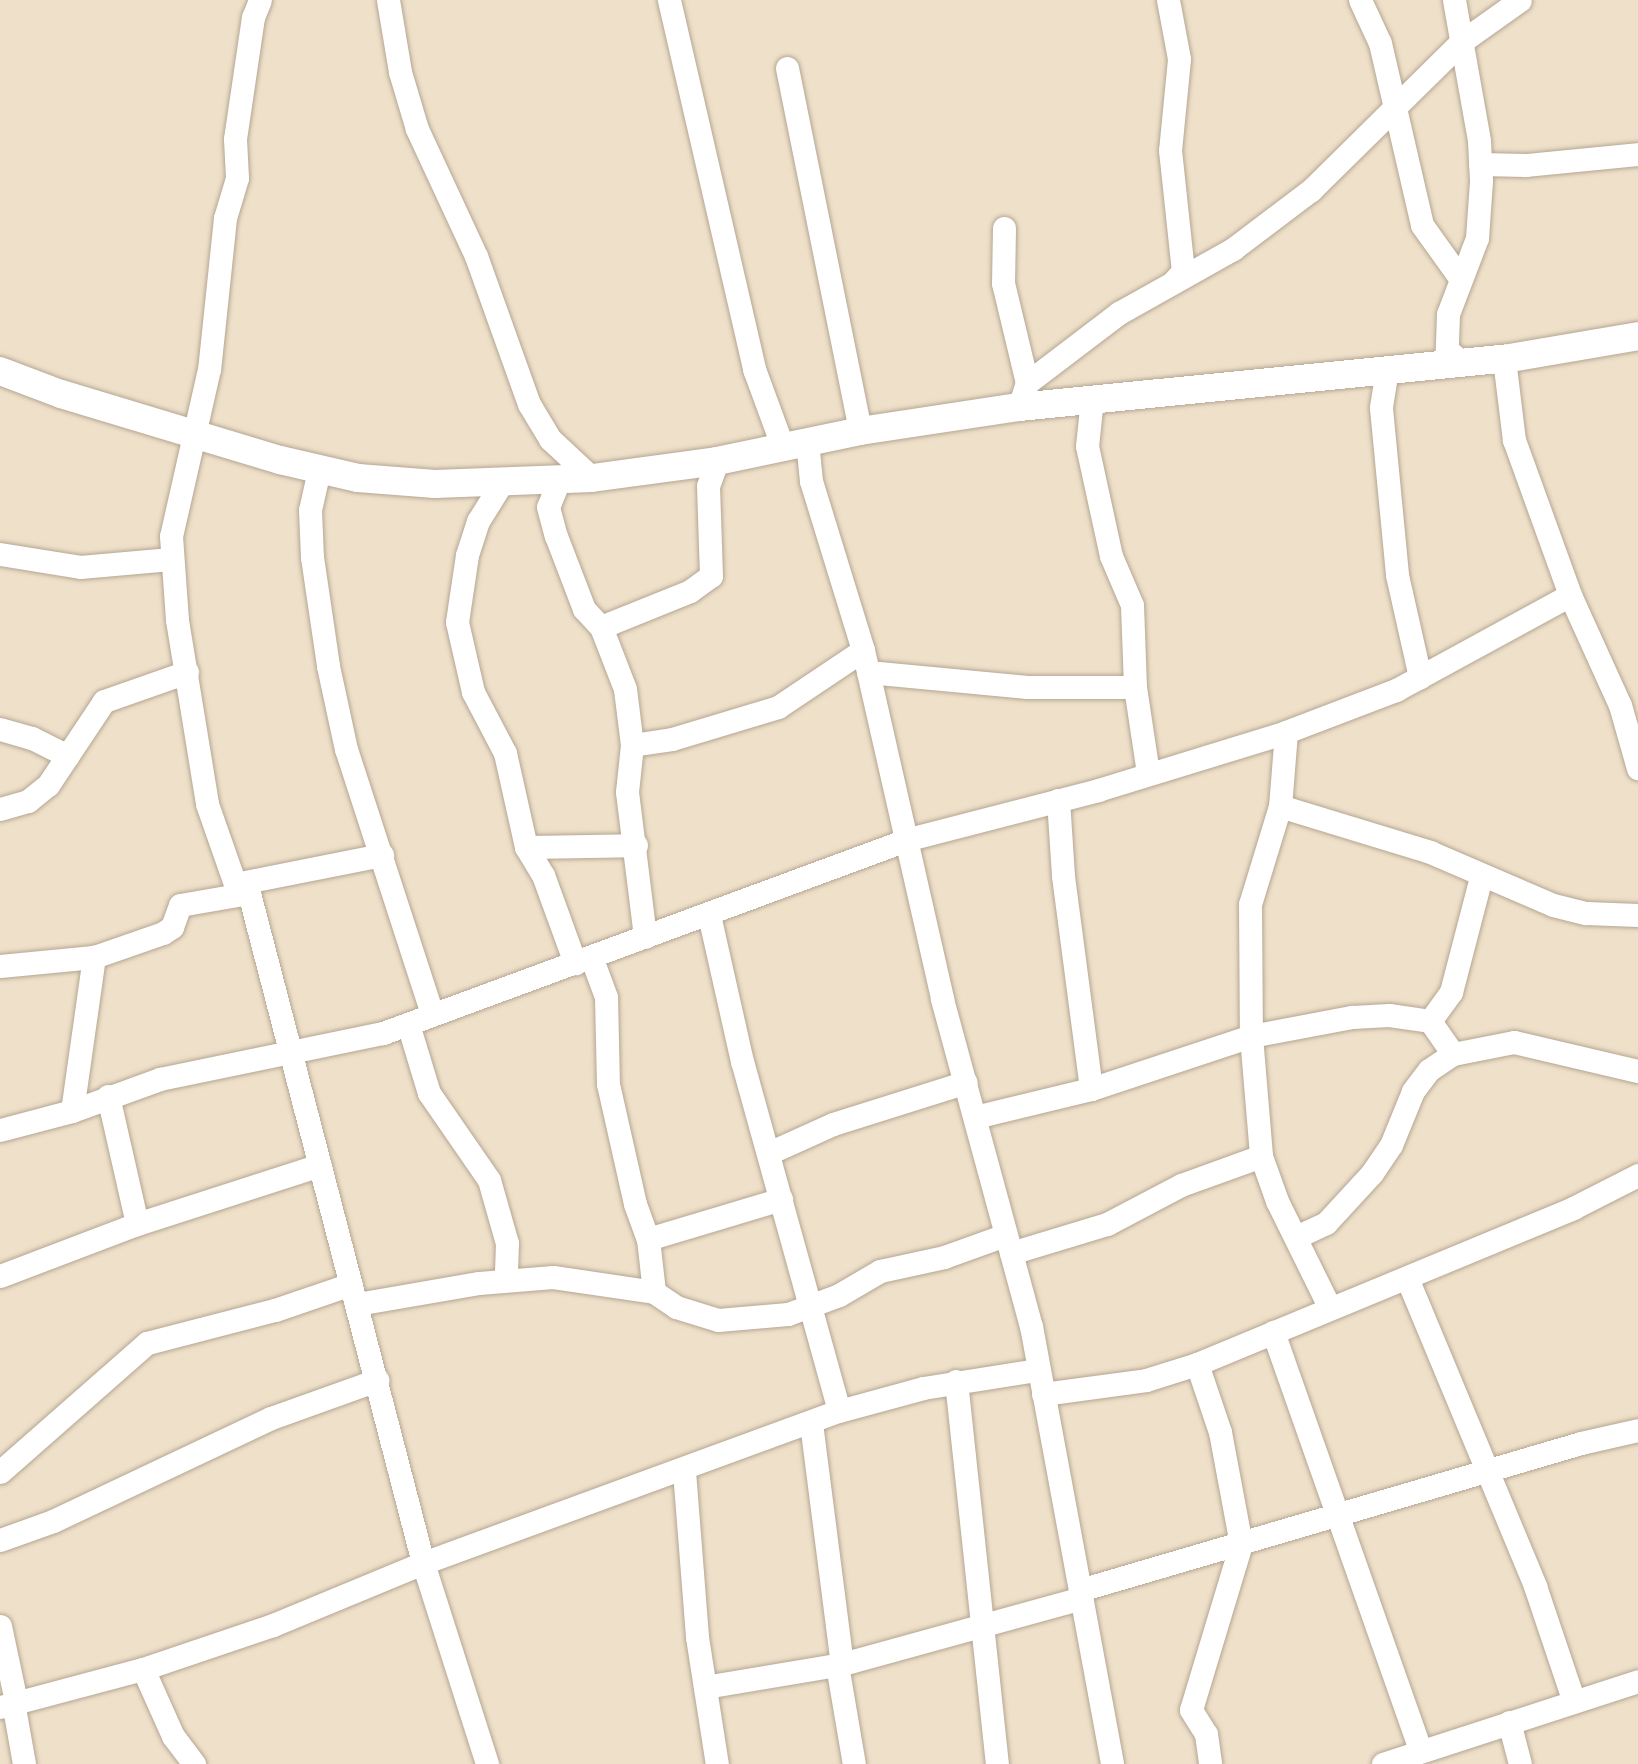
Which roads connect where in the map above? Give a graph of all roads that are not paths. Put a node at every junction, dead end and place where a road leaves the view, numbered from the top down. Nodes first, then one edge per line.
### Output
1 (260, 0) edge
2 (388, 0) edge
3 (669, 0) edge
4 (1168, 0) edge
5 (1360, 0) edge
6 (1454, 0) edge
7 (1520, 0) edge
8 (1461, 42) junction
9 (787, 68) dead end
10 (1395, 103) junction
11 (1638, 154) edge
12 (1480, 164) junction
13 (1004, 228) dead end
14 (1460, 278) junction
15 (1173, 282) junction
16 (1638, 336) edge
17 (1504, 359) junction
18 (1462, 363) junction
19 (1387, 369) junction
20 (0, 371) edge
21 (1023, 395) junction
22 (1092, 398) junction
23 (860, 431) junction
24 (192, 433) junction
25 (795, 444) junction
26 (717, 461) junction
27 (319, 470) junction
28 (592, 478) junction
29 (559, 480) junction
30 (503, 481) junction
31 (0, 554) edge
32 (170, 559) junction
33 (1570, 595) junction
34 (601, 627) junction
35 (865, 661) junction
36 (187, 672) junction
37 (1420, 677) junction
38 (1135, 687) junction
39 (0, 729) edge
40 (1286, 732) junction
41 (632, 745) junction
42 (68, 756) junction
43 (1638, 768) edge
44 (1148, 773) junction
45 (1058, 800) junction
46 (1280, 806) junction
47 (0, 809) edge
48 (909, 839) junction
49 (636, 845) junction
50 (526, 847) junction
51 (382, 855) junction
52 (1481, 877) junction
53 (242, 889) junction
54 (709, 915) junction
55 (1638, 915) edge
56 (645, 937) junction
57 (94, 957) junction
58 (584, 961) junction
59 (0, 966) edge
60 (432, 1013) junction
61 (1430, 1021) junction
62 (408, 1024) junction
63 (1251, 1036) junction
64 (1453, 1054) junction
65 (289, 1055) junction
66 (1638, 1071) edge
67 (966, 1082) junction
68 (1091, 1089) junction
69 (108, 1096) junction
70 (72, 1111) junction
71 (975, 1117) junction
72 (0, 1130) edge
73 (771, 1152) junction
74 (1261, 1156) junction
75 (320, 1165) junction
76 (1638, 1175) edge
77 (781, 1199) junction
78 (137, 1224) junction
79 (1296, 1237) junction
80 (648, 1239) junction
81 (1008, 1244) junction
82 (0, 1276) edge
83 (1407, 1278) junction
84 (506, 1279) junction
85 (654, 1292) junction
86 (354, 1294) junction
87 (1329, 1306) junction
88 (811, 1308) junction
89 (1273, 1332) junction
90 (1197, 1364) junction
91 (1037, 1370) junction
92 (377, 1380) junction
93 (956, 1381) junction
94 (1043, 1394) junction
95 (839, 1411) junction
96 (811, 1423) junction
97 (1638, 1430) edge
98 (1488, 1470) junction
99 (684, 1471) junction
100 (0, 1472) edge
101 (1339, 1513) junction
102 (0, 1540) edge
103 (1241, 1544) junction
104 (423, 1563) junction
105 (1080, 1594) junction
106 (0, 1626) edge
107 (980, 1628) junction
108 (840, 1664) junction
109 (143, 1669) junction
110 (1638, 1681) edge
111 (705, 1687) junction
112 (1573, 1699) junction
113 (10, 1703) edge
114 (1509, 1722) junction
115 (1420, 1750) junction
116 (24, 1764) edge
117 (194, 1764) edge
118 (487, 1764) edge
119 (717, 1764) edge
120 (854, 1764) edge
121 (997, 1764) edge
122 (1112, 1764) edge
123 (1210, 1764) edge
124 (1383, 1764) edge
125 (1520, 1764) edge

1 - 24 street
2 - 28 street
3 - 25 street
4 - 15 street
5 - 10 street
6 - 8 street
7 - 8 street
8 - 10 street
8 - 12 street
9 - 23 street
10 - 14 street
10 - 15 street
11 - 12 street
12 - 14 street
13 - 21 street
14 - 18 street
15 - 21 street
16 - 17 main road
17 - 18 main road
17 - 33 street
18 - 19 main road
19 - 22 main road
19 - 37 street
20 - 24 main road
21 - 22 main road
21 - 23 main road
22 - 38 street
23 - 25 main road
24 - 27 main road
24 - 32 street
25 - 26 main road
25 - 35 street
26 - 28 main road
26 - 34 street
27 - 30 main road
27 - 51 street
28 - 29 main road
29 - 30 main road
29 - 34 street
30 - 50 street
31 - 32 street
32 - 36 street
33 - 37 street
33 - 43 street
34 - 41 street
35 - 38 street
35 - 41 street
35 - 48 street
36 - 42 street
36 - 53 street
37 - 40 street
38 - 44 street
39 - 42 street
40 - 44 street
40 - 46 street
41 - 49 street
42 - 47 street
44 - 45 street
45 - 48 street
45 - 68 street
46 - 52 street
46 - 63 street
48 - 54 street
48 - 67 street
49 - 50 street
49 - 56 street
50 - 58 street
51 - 53 street
51 - 60 street
52 - 55 street
52 - 61 street
53 - 57 street
53 - 65 street
54 - 56 street
54 - 73 street
56 - 58 street
57 - 59 street
57 - 70 street
58 - 60 street
58 - 80 street
60 - 62 street
61 - 63 street
61 - 64 street
62 - 65 street
62 - 84 street
63 - 68 street
63 - 74 street
64 - 66 street
64 - 79 street
65 - 69 street
65 - 75 street
67 - 71 street
67 - 73 street
68 - 71 street
69 - 70 street
69 - 78 street
70 - 72 street
71 - 81 street
73 - 77 street
74 - 79 street
74 - 81 street
75 - 78 street
75 - 86 street
76 - 83 street
77 - 80 street
77 - 88 street
78 - 82 street
79 - 87 street
80 - 85 street
81 - 88 street
81 - 91 street
83 - 87 street
83 - 98 street
84 - 85 street
84 - 86 street
85 - 88 street
86 - 92 street
86 - 100 street
87 - 89 street
88 - 95 street
89 - 90 street
89 - 101 street
90 - 94 street
90 - 103 street
91 - 93 street
91 - 94 street
92 - 102 street
92 - 104 street
93 - 95 street
93 - 107 street
94 - 105 street
95 - 96 street
96 - 99 street
96 - 108 street
97 - 98 street
98 - 101 street
98 - 112 street
99 - 104 street
99 - 111 street
101 - 103 street
101 - 115 street
103 - 105 street
103 - 123 street
104 - 109 street
104 - 118 street
105 - 107 street
105 - 122 street
106 - 113 street
107 - 108 street
107 - 121 street
108 - 111 street
108 - 120 street
109 - 113 street
109 - 117 street
110 - 112 street
111 - 119 street
112 - 114 street
113 - 116 street
114 - 115 street
114 - 125 street
115 - 124 street

